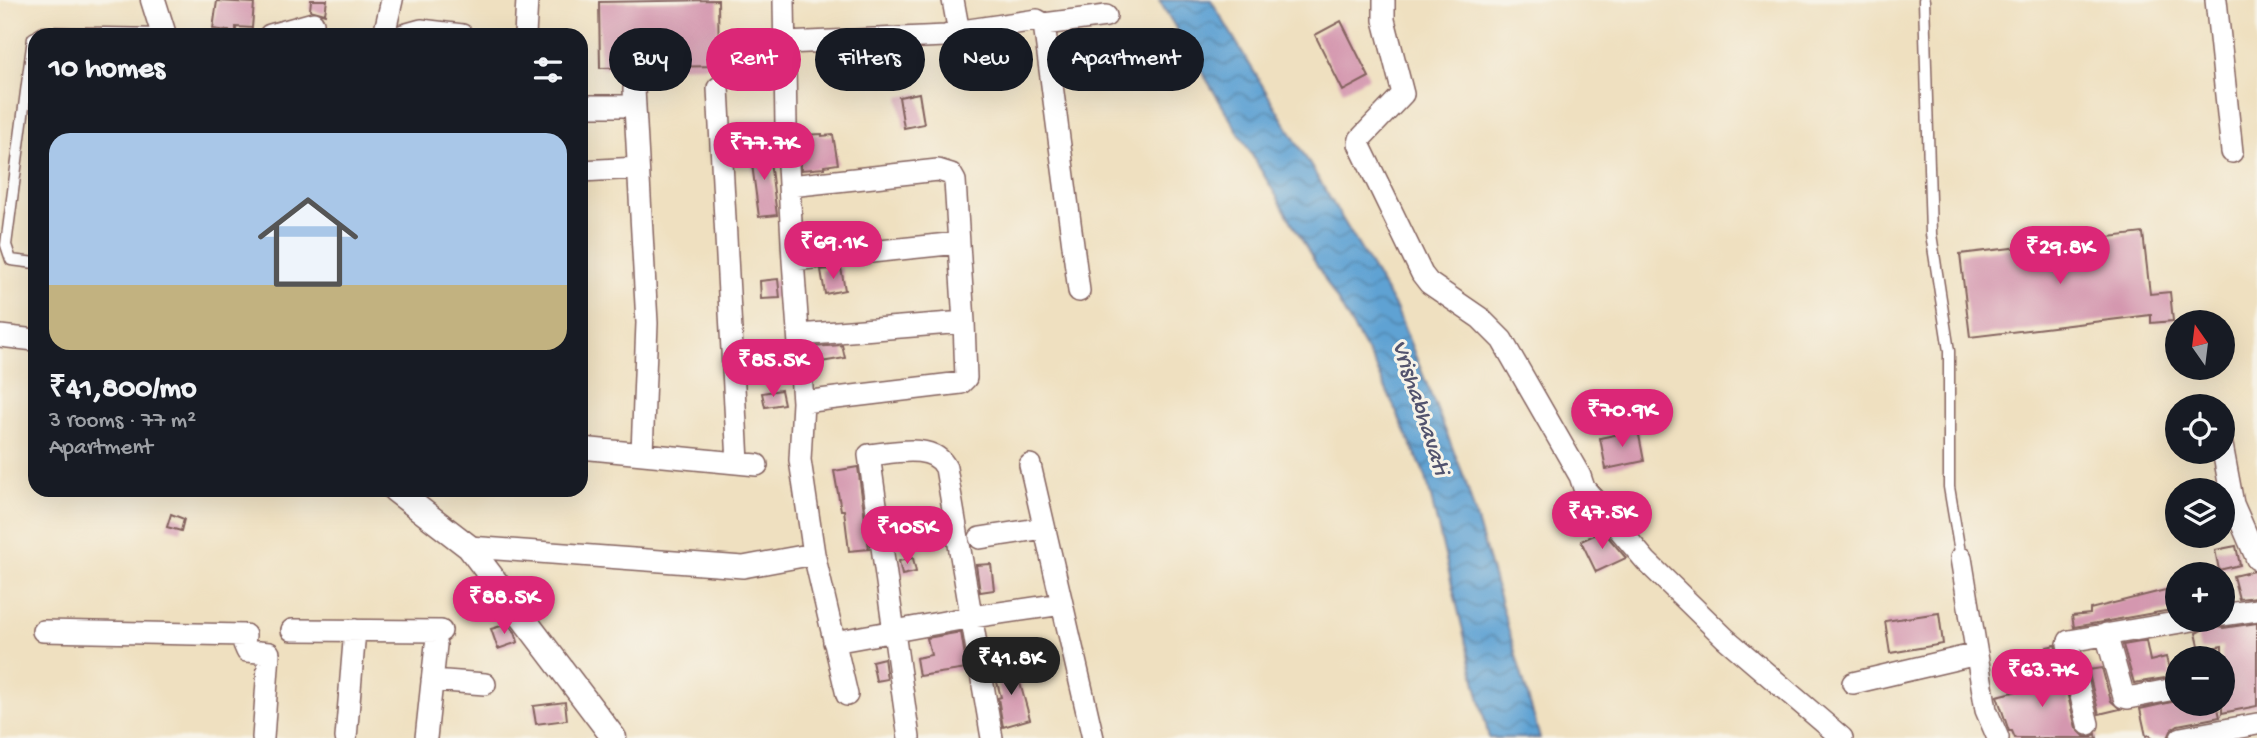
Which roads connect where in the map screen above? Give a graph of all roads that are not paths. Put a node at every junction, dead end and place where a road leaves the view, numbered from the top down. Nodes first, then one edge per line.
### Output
1 (153, 0) edge
2 (392, 0) edge
3 (527, 0) edge
4 (784, 0) edge
5 (953, 0) edge
6 (1384, 0) edge
7 (1924, 0) edge
8 (2216, 0) edge
9 (1106, 16) dead end
10 (313, 23) dead end
11 (1044, 24) junction
12 (161, 28) edge
13 (295, 28) edge
14 (386, 28) edge
15 (525, 28) edge
16 (785, 28) edge
17 (956, 28) edge
18 (982, 28) edge
19 (939, 36) edge
20 (801, 42) edge
21 (28, 76) edge
22 (718, 91) edge
23 (786, 91) edge
24 (588, 105) edge
25 (2232, 152) dead end
26 (638, 168) junction
27 (588, 171) edge
28 (790, 186) junction
29 (958, 243) junction
30 (793, 260) junction
31 (28, 262) edge
32 (1079, 291) dead end
33 (964, 321) junction
34 (799, 335) junction
35 (0, 336) edge
36 (28, 339) edge
37 (803, 402) junction
38 (588, 449) edge
39 (642, 453) junction
40 (2225, 464) edge
41 (1030, 465) dead end
42 (405, 497) edge
43 (1044, 528) junction
44 (980, 538) dead end
45 (469, 547) junction
46 (814, 554) junction
47 (1961, 558) joint
48 (2257, 559) edge
49 (1062, 604) junction
50 (2257, 610) edge
51 (2235, 613) edge
52 (972, 617) junction
53 (2165, 625) edge
54 (292, 630) dead end
55 (43, 631) dead end
56 (355, 631) junction
57 (894, 631) junction
58 (2106, 634) junction
59 (834, 642) junction
60 (1977, 654) junction
61 (432, 680) junction
62 (1853, 683) dead end
63 (485, 684) dead end
64 (2165, 691) edge
65 (846, 695) dead end
66 (2088, 724) dead end
67 (2257, 724) edge
68 (263, 738) edge
69 (346, 738) edge
70 (425, 738) edge
71 (614, 738) edge
72 (909, 738) edge
73 (992, 738) edge
74 (1093, 738) edge
75 (1842, 738) edge
76 (1998, 738) edge
77 (2181, 738) edge

1 - 12 street
2 - 14 street
3 - 15 street
4 - 16 street
5 - 17 street
6 - 75 street
7 - 47 lane
8 - 25 street
9 - 11 street
10 - 13 street
11 - 18 street
11 - 32 street
19 - 20 street
21 - 31 lane
22 - 39 street
23 - 28 street
24 - 26 street
26 - 27 street
26 - 39 street
28 - 29 street
28 - 30 street
29 - 30 street
29 - 33 street
30 - 34 street
33 - 34 street
33 - 37 street
34 - 37 street
35 - 36 street
37 - 46 street
38 - 39 street
40 - 48 street
41 - 43 street
42 - 45 street
43 - 44 street
43 - 49 street
45 - 46 street
45 - 71 street
46 - 59 street
47 - 60 street
49 - 52 street
49 - 74 street
50 - 51 street
52 - 57 street
52 - 57 street
52 - 73 street
53 - 58 street
54 - 56 street
55 - 68 street
56 - 61 street
56 - 69 street
57 - 59 street
57 - 72 street
58 - 64 street
58 - 66 street
59 - 65 street
60 - 62 street
60 - 76 street
61 - 63 street
61 - 70 street
67 - 77 street

